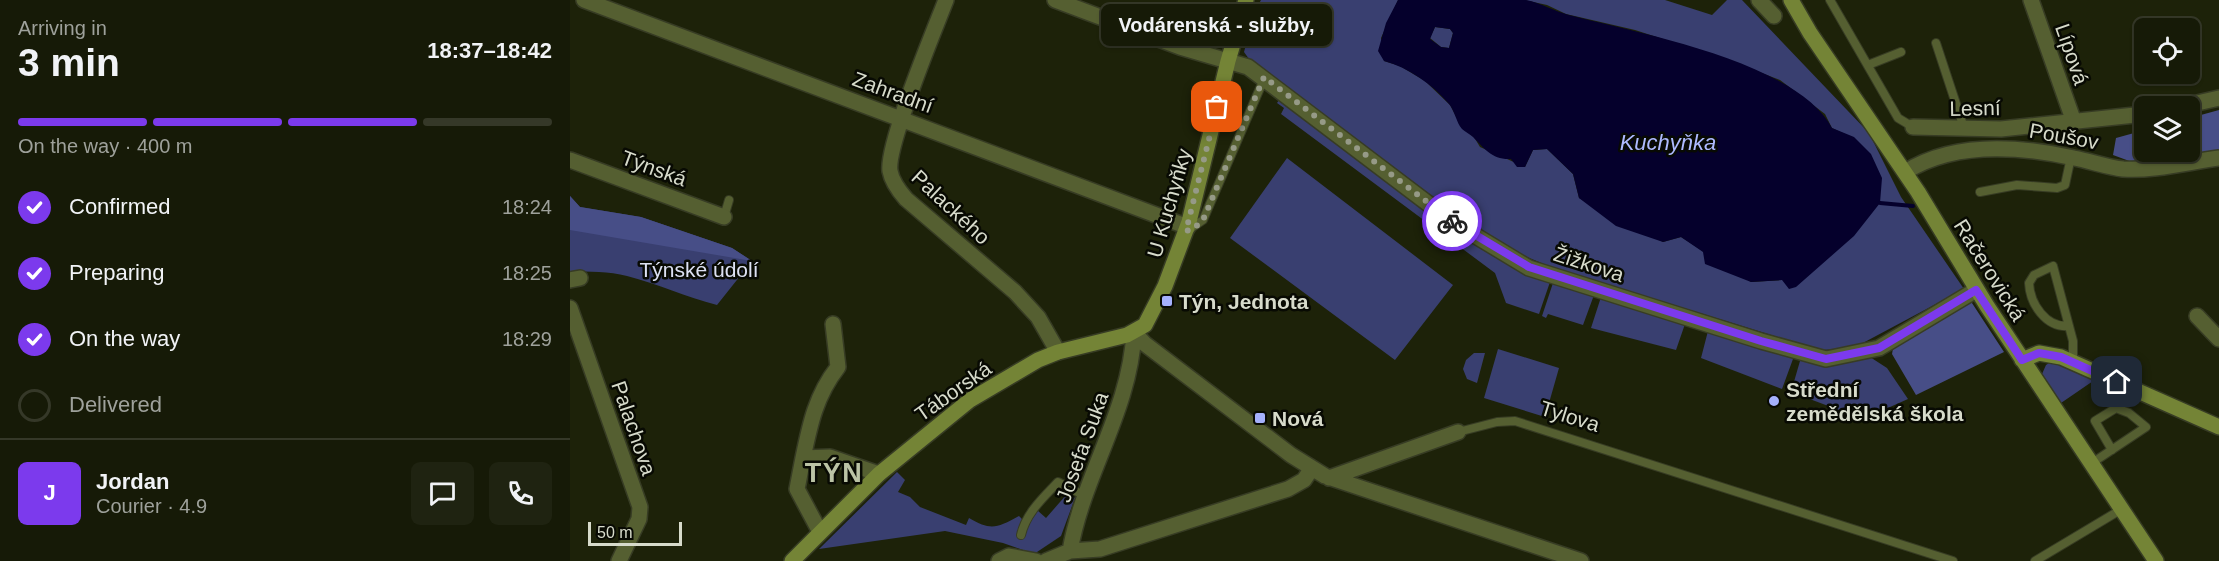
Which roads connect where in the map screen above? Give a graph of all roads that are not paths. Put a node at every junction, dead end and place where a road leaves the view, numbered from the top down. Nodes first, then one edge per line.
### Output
1 (584, 0) edge
2 (946, 0) edge
3 (1054, 0) edge
4 (1246, 0) edge
5 (1759, 0) edge
6 (1791, 0) edge
7 (1830, 0) edge
8 (2031, 0) edge
9 (1774, 15) dead end
10 (1936, 43) dead end
11 (1901, 52) dead end
12 (1228, 60) junction
13 (1868, 65) junction
14 (1264, 77) junction
15 (2219, 98) edge
16 (2200, 102) edge
17 (2134, 115) edge
18 (903, 118) junction
19 (2074, 122) junction
20 (1913, 127) joint
21 (2001, 129) junction
22 (1964, 130) junction
23 (2006, 148) junction
24 (2071, 157) junction
25 (2219, 158) edge
26 (570, 160) edge
27 (1905, 172) junction
28 (1980, 192) dead end
29 (729, 200) dead end
30 (724, 217) joint
31 (1187, 229) junction
32 (1976, 290) junction
33 (570, 308) edge
34 (2197, 316) dead end
35 (833, 324) dead end
36 (2069, 326) junction
37 (1134, 332) junction
38 (2219, 339) edge
39 (1058, 352) junction
40 (2022, 360) junction
41 (2073, 363) junction
42 (2219, 427) edge
43 (1458, 432) joint
44 (2112, 450) junction
45 (803, 458) junction
46 (2091, 463) junction
47 (1312, 468) junction
48 (879, 474) junction
49 (1329, 478) junction
50 (1087, 496) junction
51 (2122, 509) junction
52 (820, 532) junction
53 (1021, 535) dead end
54 (1072, 556) edge
55 (619, 561) edge
56 (792, 561) edge
57 (999, 561) edge
58 (1036, 561) edge
59 (1046, 561) edge
60 (1581, 561) edge
61 (1953, 561) edge
62 (2035, 561) edge
63 (2157, 561) edge

1 - 18 street, Zahradní
2 - 18 street, Palackého
3 - 12 street, Žižkova
4 - 12 street, U Kuchyňky
5 - 9 street
6 - 27 street, Račerovická
7 - 13 lane
8 - 19 street, Lípová
10 - 22 lane
11 - 13 lane
12 - 14 street, Žižkova
12 - 31 street, U Kuchyňky
13 - 20 lane
14 - 31 lane
14 - 32 street, Žižkova
15 - 16 street
17 - 19 street, Lesní
18 - 31 street, Zahradní
18 - 39 street, Palackého
19 - 21 street, Lesní
20 - 22 street, Lesní
21 - 22 street, Lesní
21 - 23 street
23 - 24 street, Poušov
23 - 27 street, Poušov
24 - 25 street, Poušov
24 - 28 lane
26 - 30 street, Týnská
27 - 32 street, Račerovická
29 - 30 lane
31 - 37 street, U Kuchyňky
32 - 40 street, Račerovická
33 - 55 street, Palachova
34 - 38 street
35 - 45 street
36 - 36 lane
36 - 41 lane
37 - 39 street
37 - 47 street
37 - 50 street, Josefa Suka
39 - 48 street, Táborská
40 - 41 street
40 - 46 street, Račerovická
41 - 42 street
43 - 49 street, Tylova
43 - 61 lane, Tylova
44 - 44 lane
44 - 46 lane
45 - 48 street
45 - 52 street
46 - 51 street, Račerovická
47 - 49 street
47 - 54 street
48 - 52 street, Táborská
49 - 60 street
50 - 53 lane
50 - 54 street, Josefa Suka
51 - 62 lane
51 - 63 street, Račerovická
52 - 56 street, Táborská
54 - 59 street
57 - 58 street

